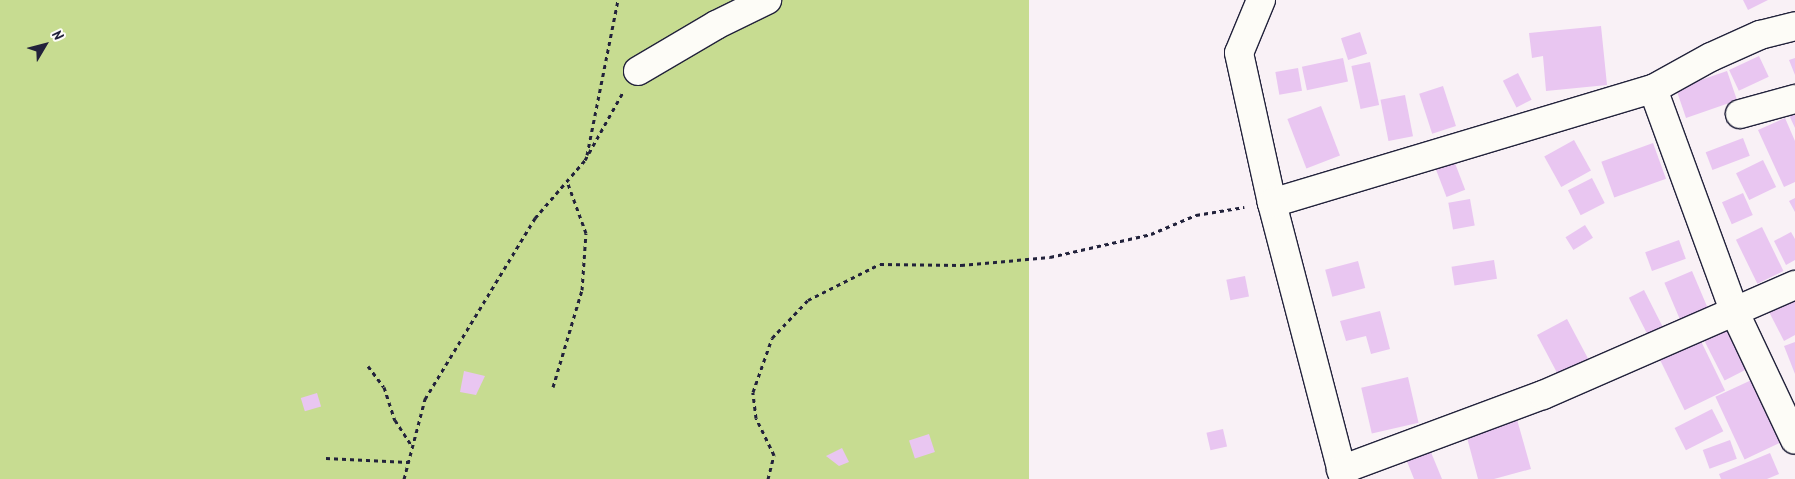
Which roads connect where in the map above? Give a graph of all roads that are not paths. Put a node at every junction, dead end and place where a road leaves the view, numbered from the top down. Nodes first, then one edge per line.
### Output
1 (767, 0) edge
2 (1261, 0) edge
3 (1795, 26) edge
4 (638, 72) road end
5 (1653, 90) junction
6 (1795, 99) edge
7 (1740, 114) dead end
8 (1272, 203) junction
9 (1795, 285) edge
10 (1735, 313) junction
11 (1795, 440) edge
12 (1343, 475) edge

1 - 4 street
2 - 8 street
3 - 5 street
5 - 8 street
5 - 10 street
6 - 7 street
8 - 12 street
9 - 10 street
10 - 11 street
10 - 12 street

